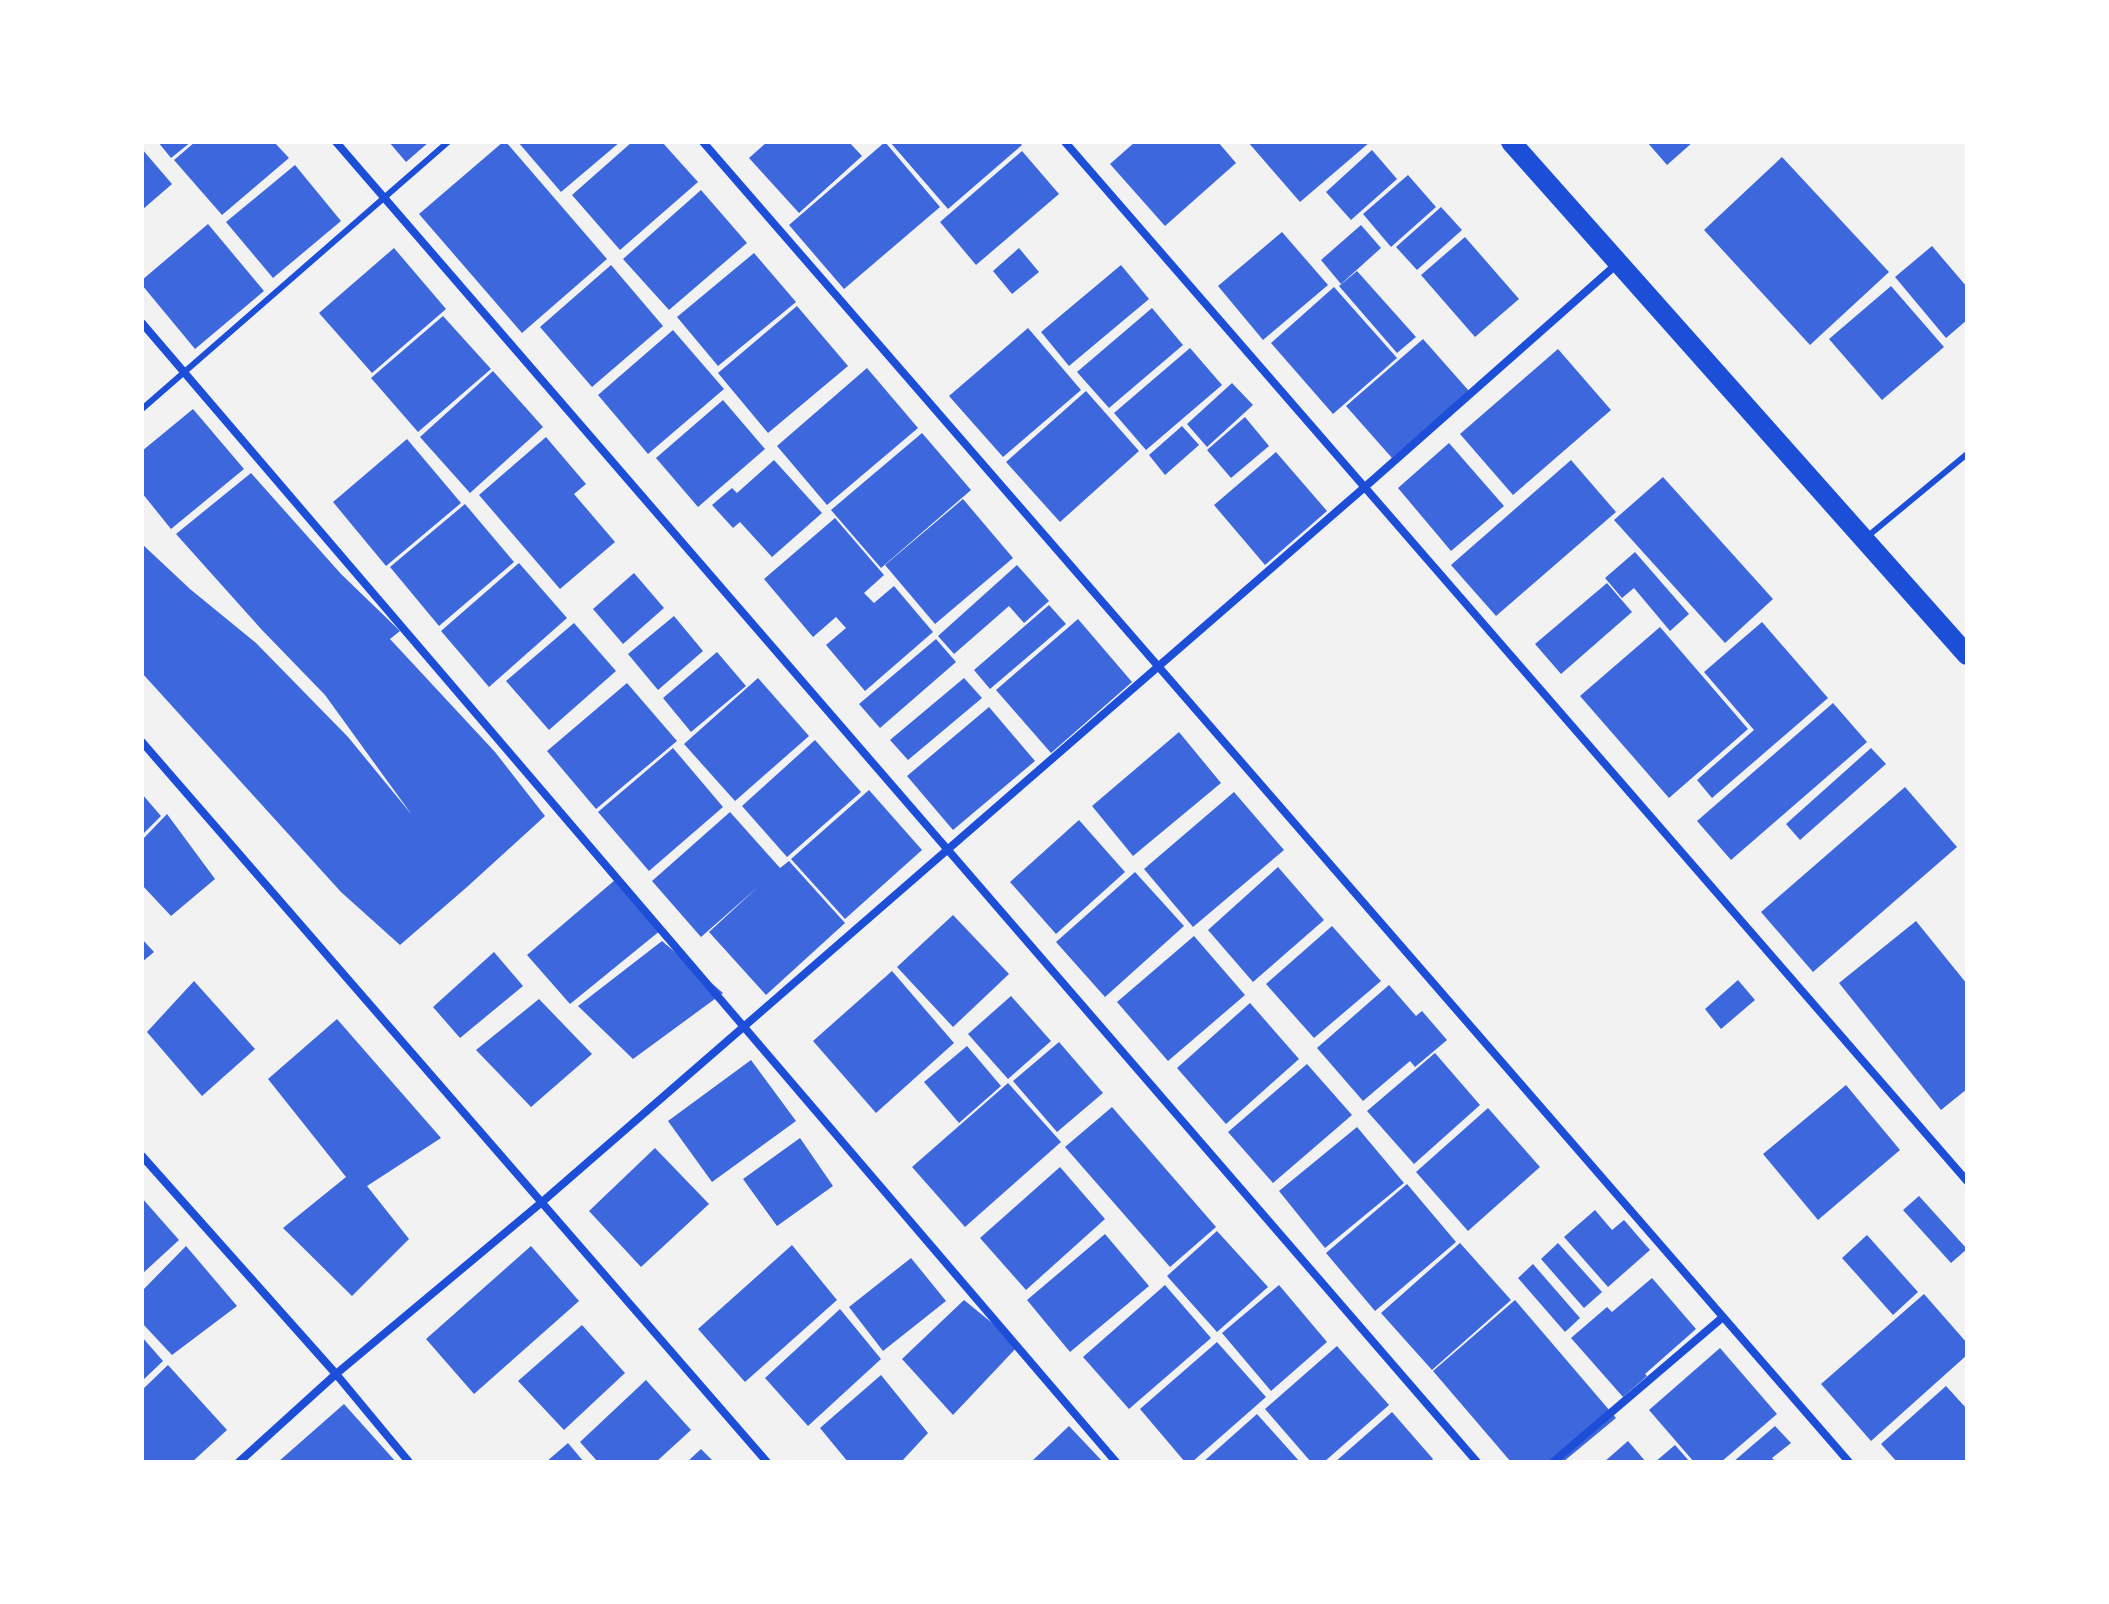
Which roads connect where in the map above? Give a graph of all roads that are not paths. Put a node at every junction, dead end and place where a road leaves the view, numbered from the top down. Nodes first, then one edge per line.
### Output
1 (336, 142) edge
2 (448, 142) edge
3 (703, 142) edge
4 (1065, 142) edge
5 (1511, 142) edge
6 (384, 198) junction
7 (1617, 264) junction
8 (142, 323) edge
9 (184, 372) junction
10 (142, 409) edge
11 (1967, 454) edge
12 (1366, 486) junction
13 (1864, 539) junction
14 (1967, 655) edge
15 (1158, 666) junction
16 (142, 742) edge
17 (947, 849) junction
18 (743, 1027) junction
19 (142, 1156) edge
20 (1967, 1181) edge
21 (542, 1202) junction
22 (1723, 1317) junction
23 (336, 1374) junction
24 (239, 1462) edge
25 (409, 1462) edge
26 (767, 1462) edge
27 (1116, 1462) edge
28 (1477, 1462) edge
29 (1553, 1462) edge
30 (1849, 1462) edge

1 - 6 street
2 - 6 lane
3 - 15 street
4 - 12 street
5 - 7 main road
6 - 9 lane
6 - 17 street
7 - 12 street
7 - 13 main road
8 - 9 street
9 - 10 lane
9 - 18 street
11 - 13 lane
12 - 15 street
12 - 20 street
13 - 14 main road
15 - 17 street
15 - 22 street
16 - 21 street
17 - 18 street
17 - 28 street
18 - 21 street
18 - 27 street
19 - 23 street
21 - 23 street
21 - 26 street
22 - 29 street
22 - 30 street
23 - 24 street
23 - 25 street

